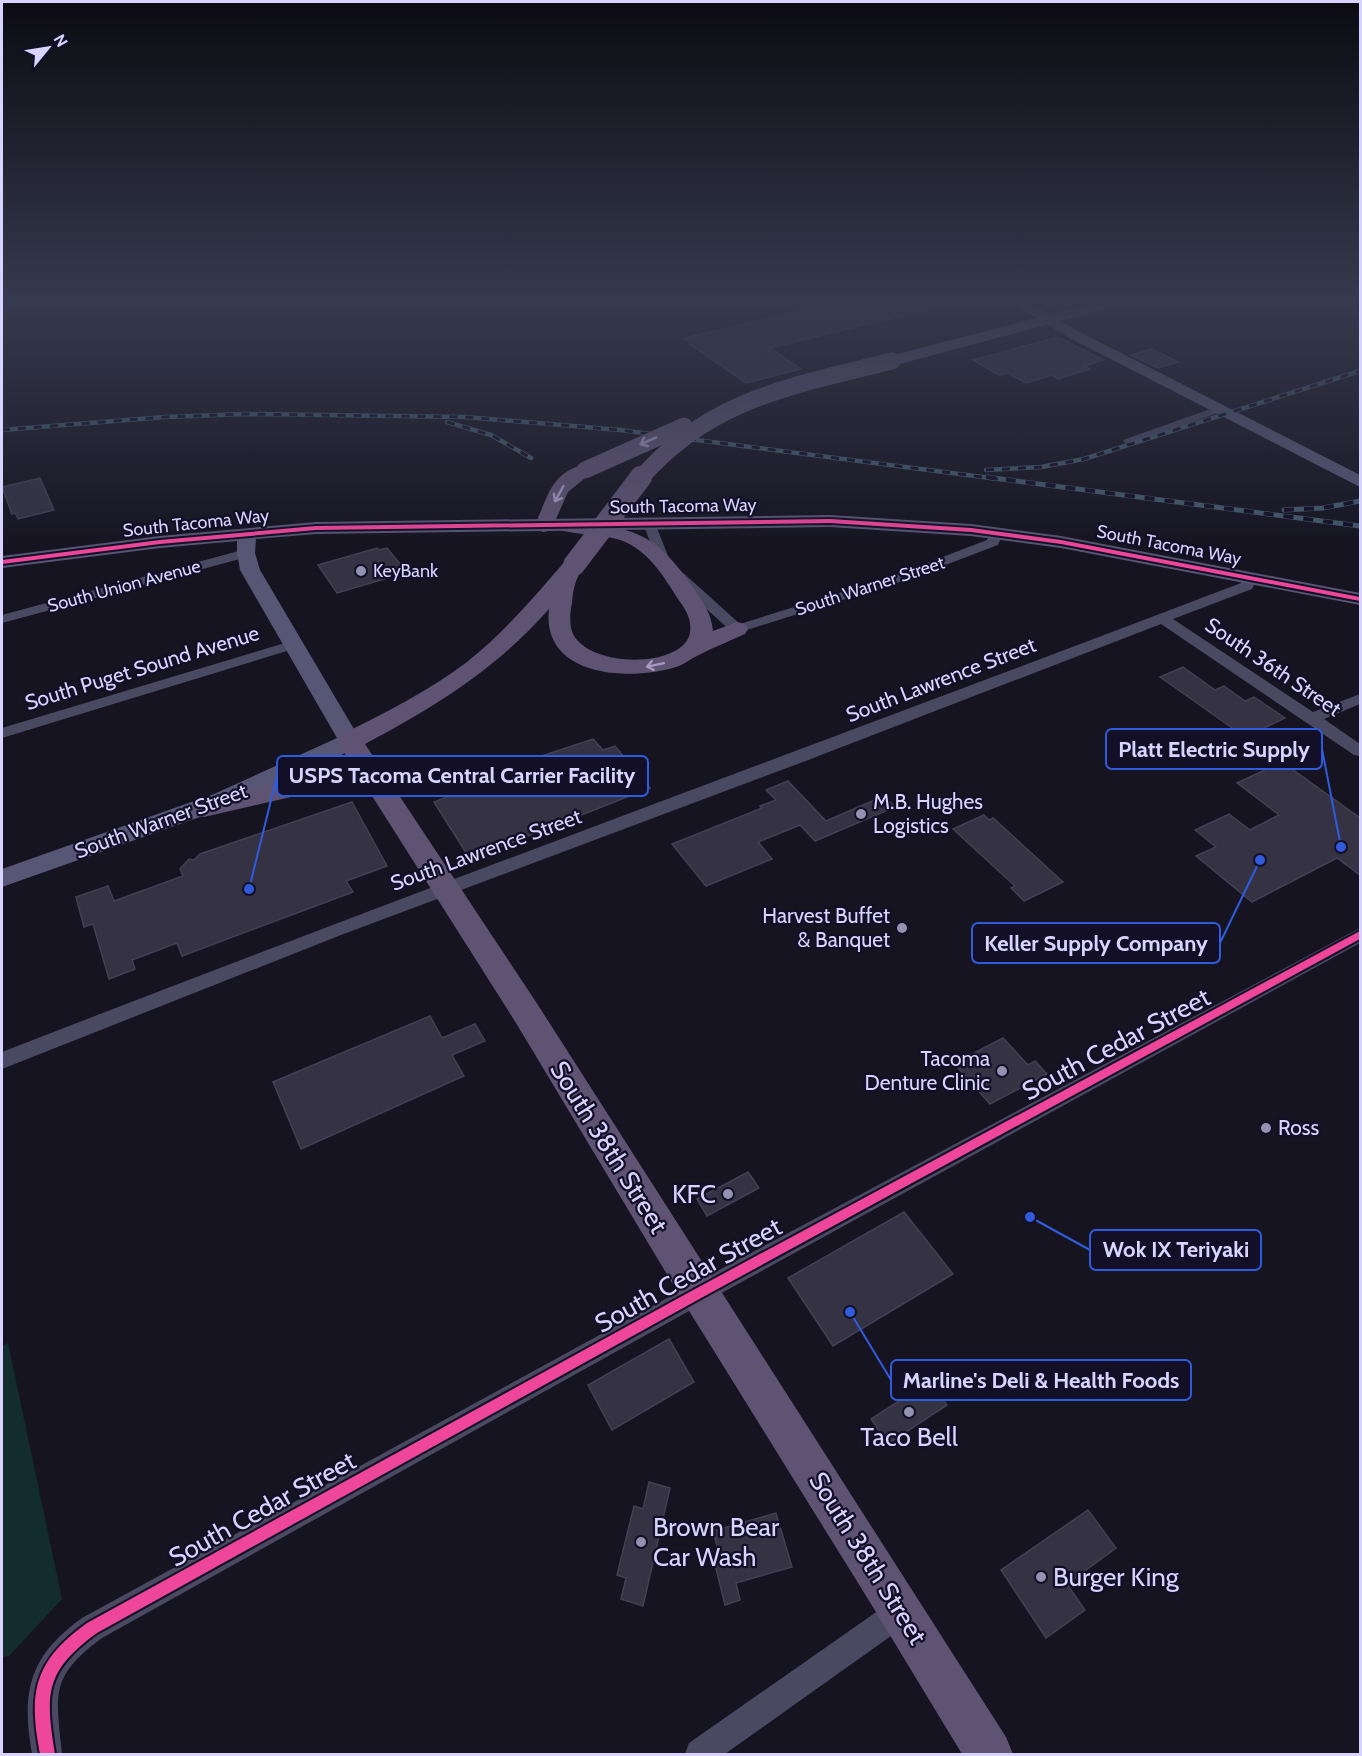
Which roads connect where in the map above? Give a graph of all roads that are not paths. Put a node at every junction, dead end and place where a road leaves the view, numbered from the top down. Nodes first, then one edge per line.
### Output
1 (807, 384) edge
2 (1171, 384) edge
3 (742, 405) junction
4 (1219, 409) junction
5 (1129, 440) dead end
6 (1360, 482) edge
7 (649, 523) junction
8 (544, 526) junction
9 (566, 526) junction
10 (996, 533) junction
11 (246, 543) junction
12 (2, 561) edge
13 (664, 563) junction
14 (569, 570) junction
15 (1251, 577) junction
16 (1360, 599) edge
17 (1161, 618) junction
18 (2, 619) edge
19 (737, 629) junction
20 (295, 644) junction
21 (693, 649) junction
22 (1360, 699) edge
23 (1311, 718) junction
24 (2, 733) edge
25 (1360, 751) edge
26 (358, 753) junction
27 (204, 808) joint
28 (2, 878) edge
29 (447, 889) junction
30 (1360, 935) edge
31 (2, 1061) edge
32 (699, 1293) junction
33 (902, 1611) junction
34 (47, 1755) edge
35 (700, 1755) edge
36 (988, 1755) edge

1 - 3 main road, bridge
2 - 4 main road
3 -> 8 main road, bridge
3 - 14 main road, bridge
4 - 5 street
4 - 6 main road
7 - 9 main road, South Tacoma Way
7 - 10 main road, South Tacoma Way
7 - 13 street
8 - 9 main road, South Tacoma Way
8 - 11 main road, South Tacoma Way
9 - 13 main road
10 - 15 main road, South Tacoma Way
10 - 19 street, South Warner Street
11 - 12 main road, South Tacoma Way
11 - 18 street, South Union Avenue
11 - 20 main road, South 38th Street
13 - 19 street
13 - 21 main road
21 -> 14 main road
14 - 26 main road
15 - 16 main road, South Tacoma Way
15 - 17 street, South Lawrence Street
17 - 23 street, South 36th Street
17 - 29 street, South Lawrence Street
19 - 21 main road
20 - 24 street, South Puget Sound Avenue
20 - 26 main road, South 38th Street
22 - 23 street
23 - 25 street, South 36th Street
26 - 27 main road
26 - 29 main road, South 38th Street
27 - 28 main road, South Warner Street
29 - 31 street, South Lawrence Street
29 - 32 main road, South 38th Street
30 - 32 street, South Cedar Street
32 - 33 main road, South 38th Street
32 - 34 street, South Cedar Street
33 - 35 street
33 - 36 main road, South 38th Street

